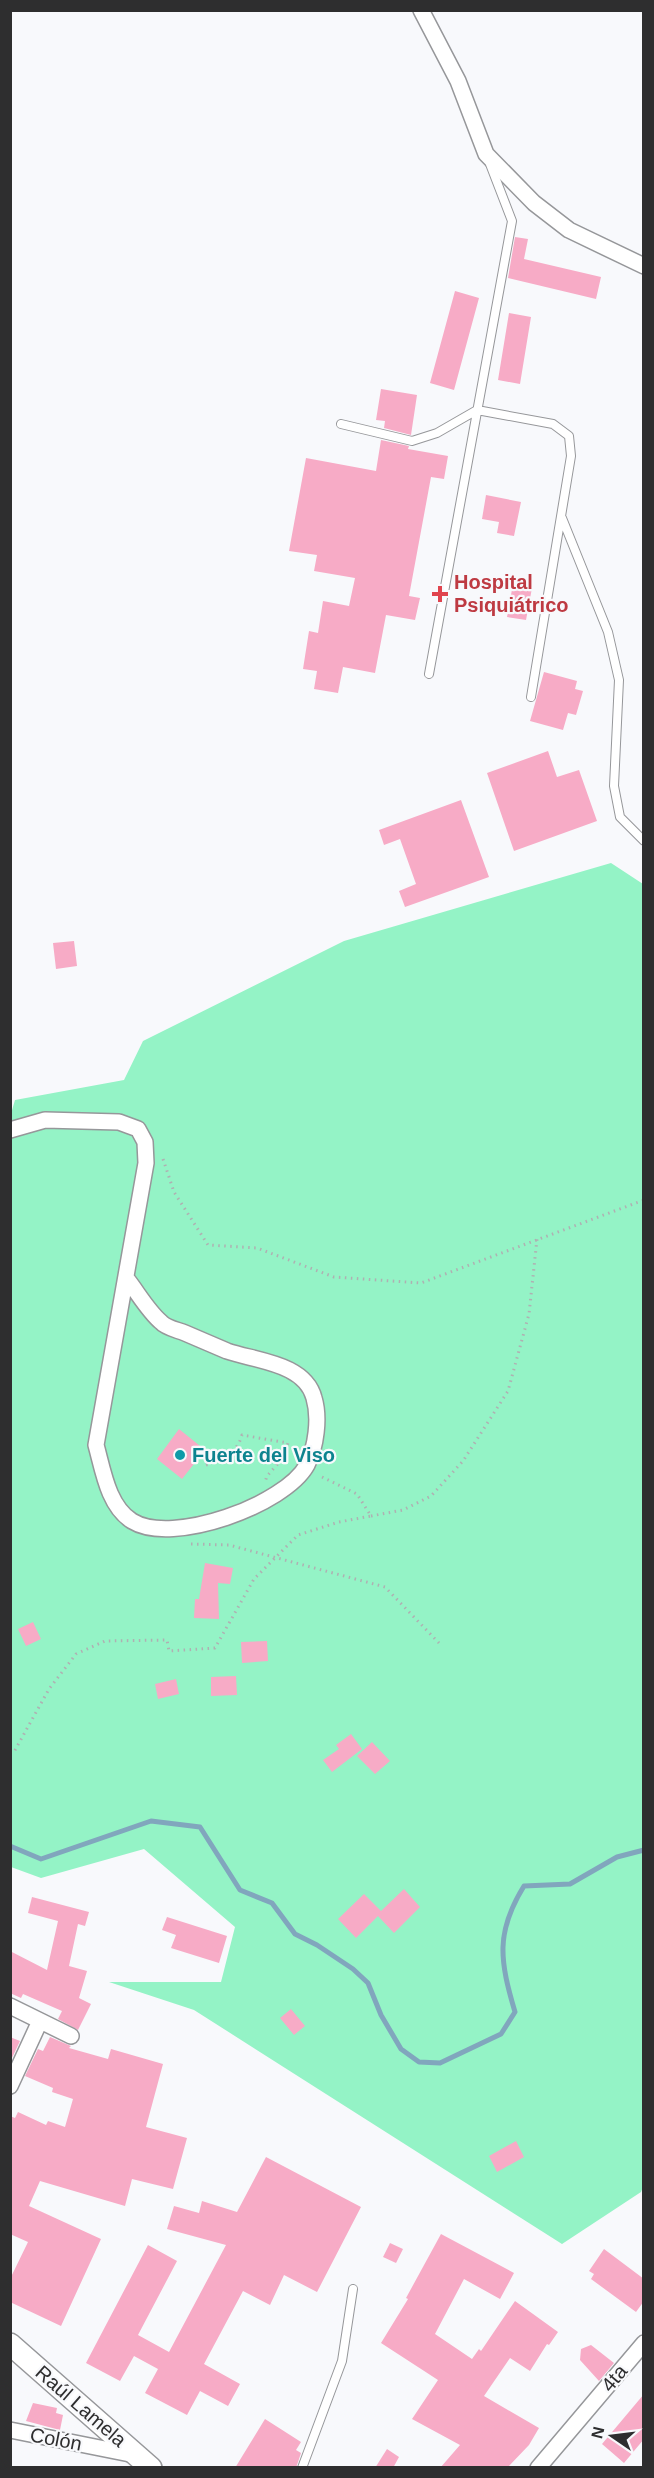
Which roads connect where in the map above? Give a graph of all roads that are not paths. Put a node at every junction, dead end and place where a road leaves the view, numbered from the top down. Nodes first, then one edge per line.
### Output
1 (421, 10) edge
2 (486, 154) junction
3 (644, 266) edge
4 (477, 410) junction
5 (340, 424) dead end
6 (561, 516) junction
7 (429, 674) dead end
8 (531, 697) dead end
9 (644, 841) edge
10 (10, 1130) edge
11 (127, 1279) junction
12 (10, 2006) edge
13 (40, 2021) junction
14 (70, 2036) dead end
15 (10, 2086) edge
16 (353, 2289) dead end
17 (644, 2343) edge
18 (10, 2344) edge
19 (11, 2431) edge
20 (144, 2462) edge
21 (302, 2468) edge
22 (538, 2468) edge

1 - 2 street
2 - 3 street
2 - 4 lane
4 - 5 lane
4 - 6 lane
4 - 7 lane
6 - 8 lane
6 - 9 lane
10 - 11 street
11 - 11 street
12 - 13 street
13 - 14 street
13 - 15 street
16 - 21 lane
17 - 22 street, 4ta
18 - 20 main road, Raúl Lamela
19 - 20 street, Colón

